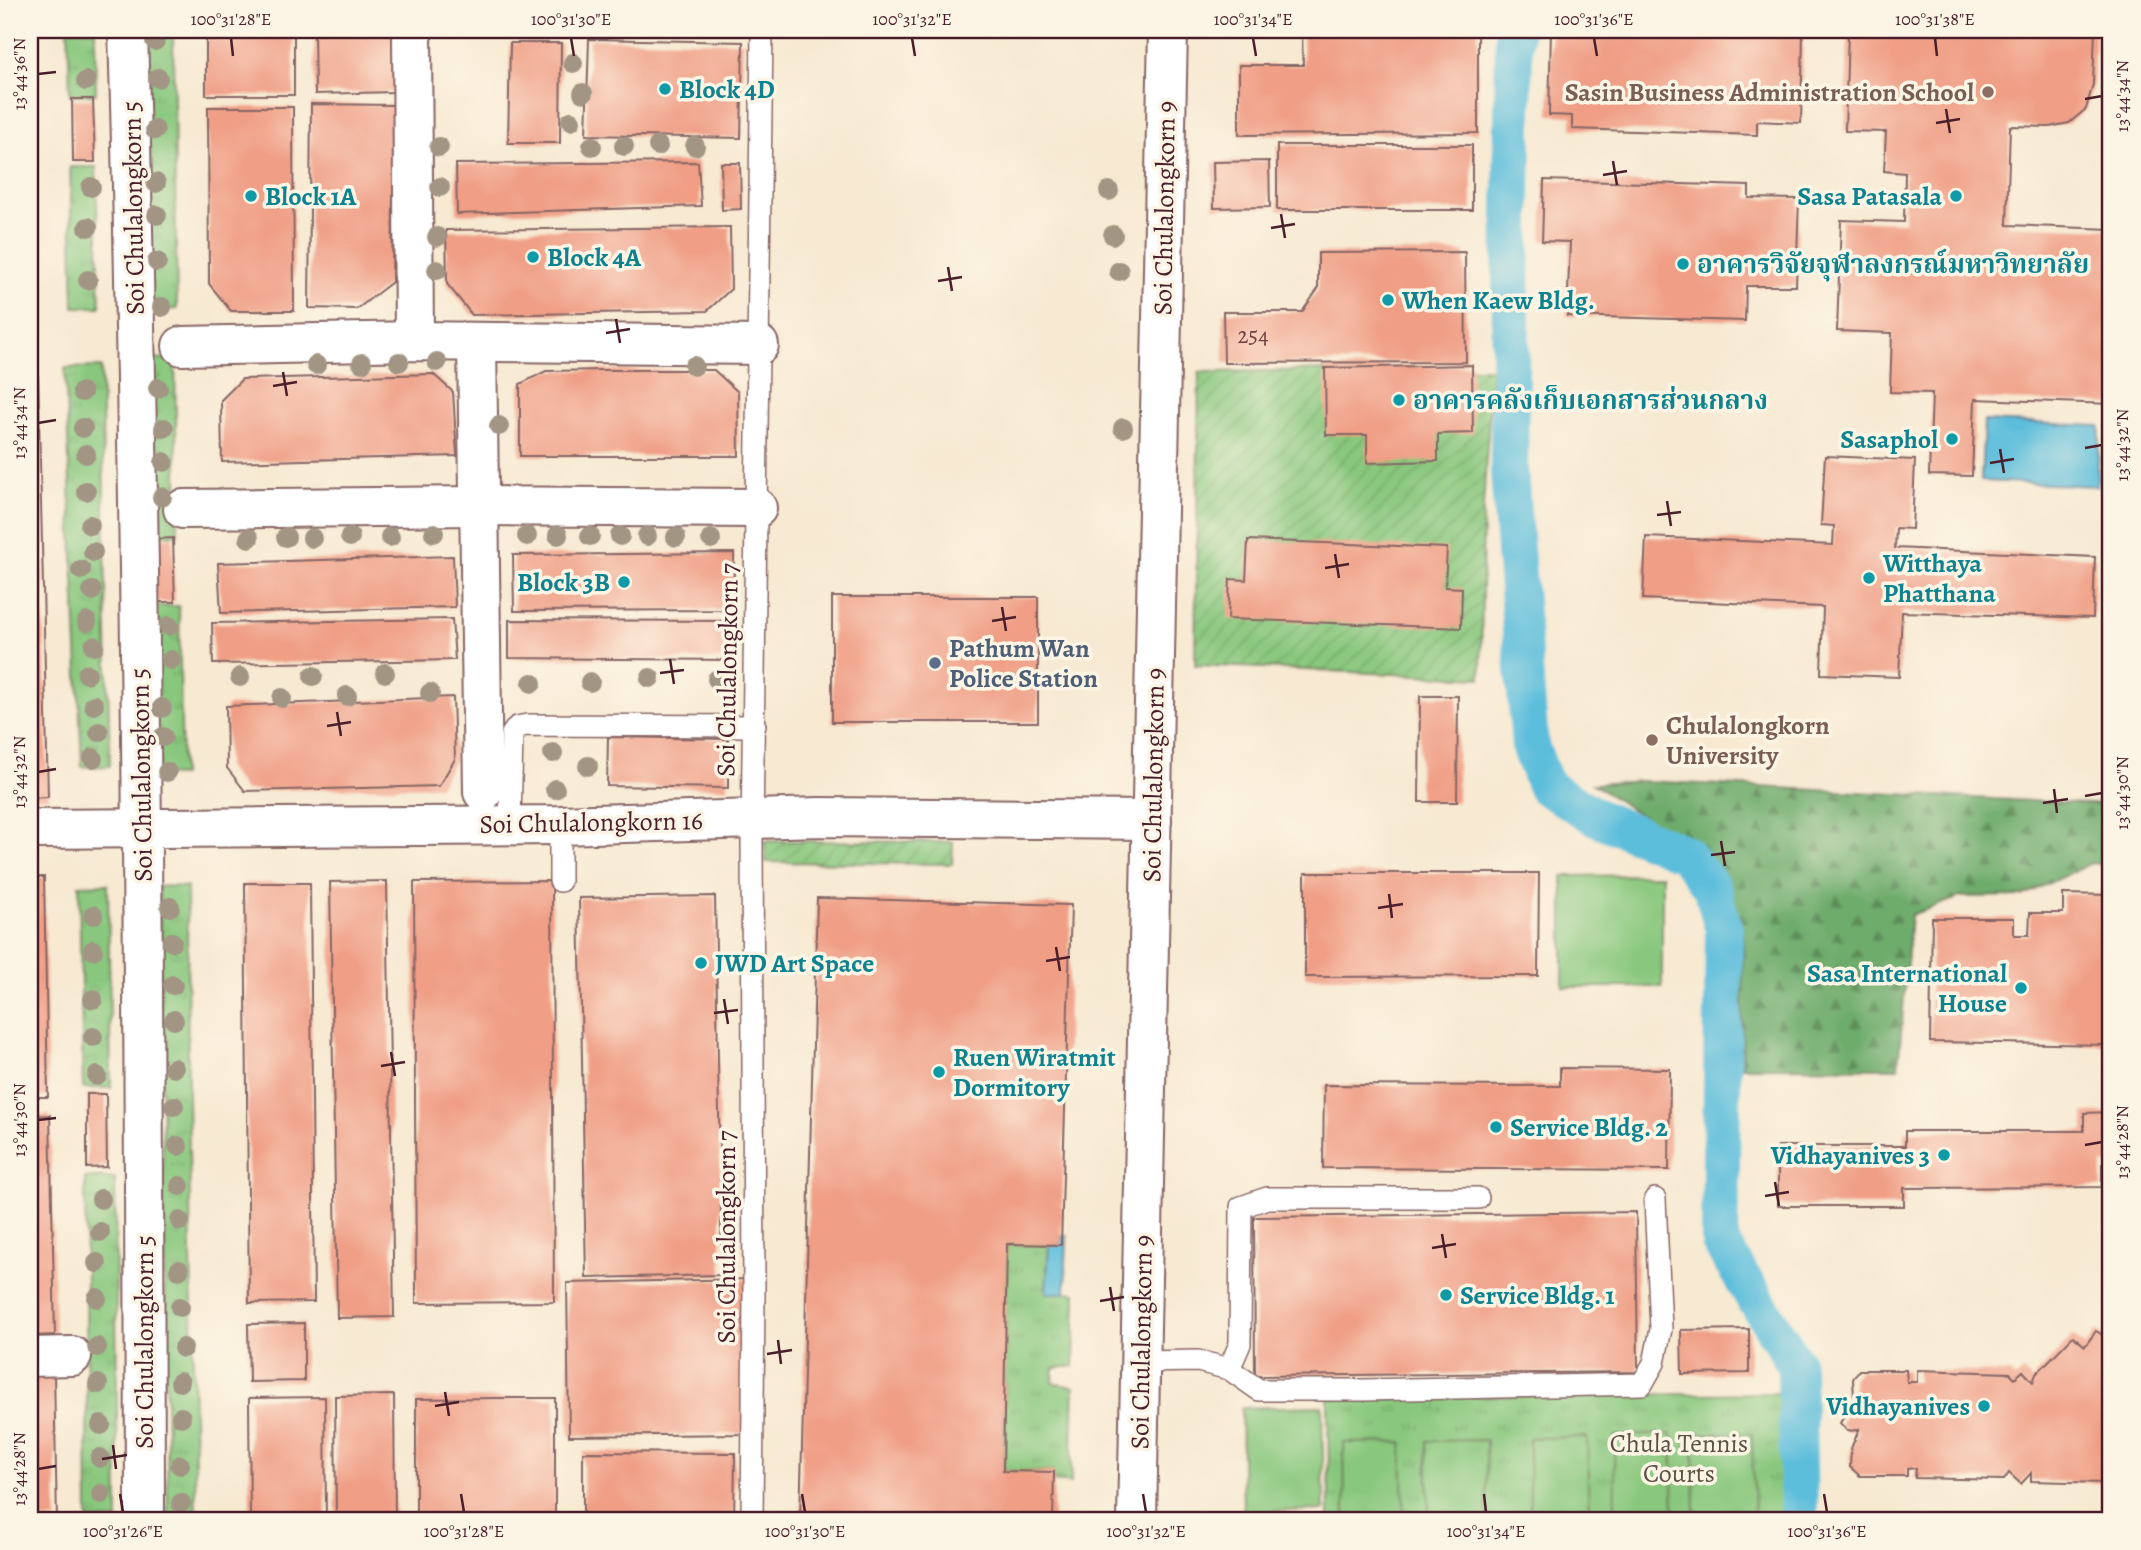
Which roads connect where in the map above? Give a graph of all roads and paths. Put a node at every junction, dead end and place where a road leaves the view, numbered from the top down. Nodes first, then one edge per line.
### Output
1 (128, 30) edge
2 (412, 30) edge
3 (762, 30) edge
4 (1168, 30) edge
5 (414, 341) junction
6 (477, 342) junction
7 (759, 345) junction
8 (181, 346) dead end
9 (479, 506) junction
10 (757, 508) junction
11 (183, 509) dead end
12 (755, 726) junction
13 (483, 792) dead end
14 (752, 818) junction
15 (1152, 820) junction
16 (510, 825) junction
17 (560, 825) junction
18 (142, 829) junction
19 (30, 830) edge
20 (560, 881) dead end
21 (1478, 1198) dead end
22 (1655, 1199) dead end
23 (72, 1356) dead end
24 (30, 1357) edge
25 (1141, 1362) junction
26 (1229, 1369) junction
27 (145, 1520) edge
28 (752, 1520) edge
29 (1137, 1520) edge

1 - 18 street, Soi Chulalongkorn 5
2 - 5 street
3 - 7 lane, Soi Chulalongkorn 7
4 - 15 street, Soi Chulalongkorn 9
5 - 6 street
5 - 8 street
6 - 7 street
6 - 9 street
7 - 10 lane, Soi Chulalongkorn 7
9 - 10 street
9 - 11 street
9 - 13 street
10 - 12 lane, Soi Chulalongkorn 7
12 - 14 lane, Soi Chulalongkorn 7
12 - 16 lane
14 - 15 street, Soi Chulalongkorn 16
14 - 17 street, Soi Chulalongkorn 16
14 - 28 lane, Soi Chulalongkorn 7
15 - 25 street, Soi Chulalongkorn 9
16 - 17 street, Soi Chulalongkorn 16
16 - 18 street, Soi Chulalongkorn 16
17 - 20 lane
18 - 19 street, Soi Chulalongkorn 16
18 - 27 street, Soi Chulalongkorn 5
21 - 26 lane
22 - 26 lane
23 - 24 street
25 - 26 lane
25 - 29 street, Soi Chulalongkorn 9

